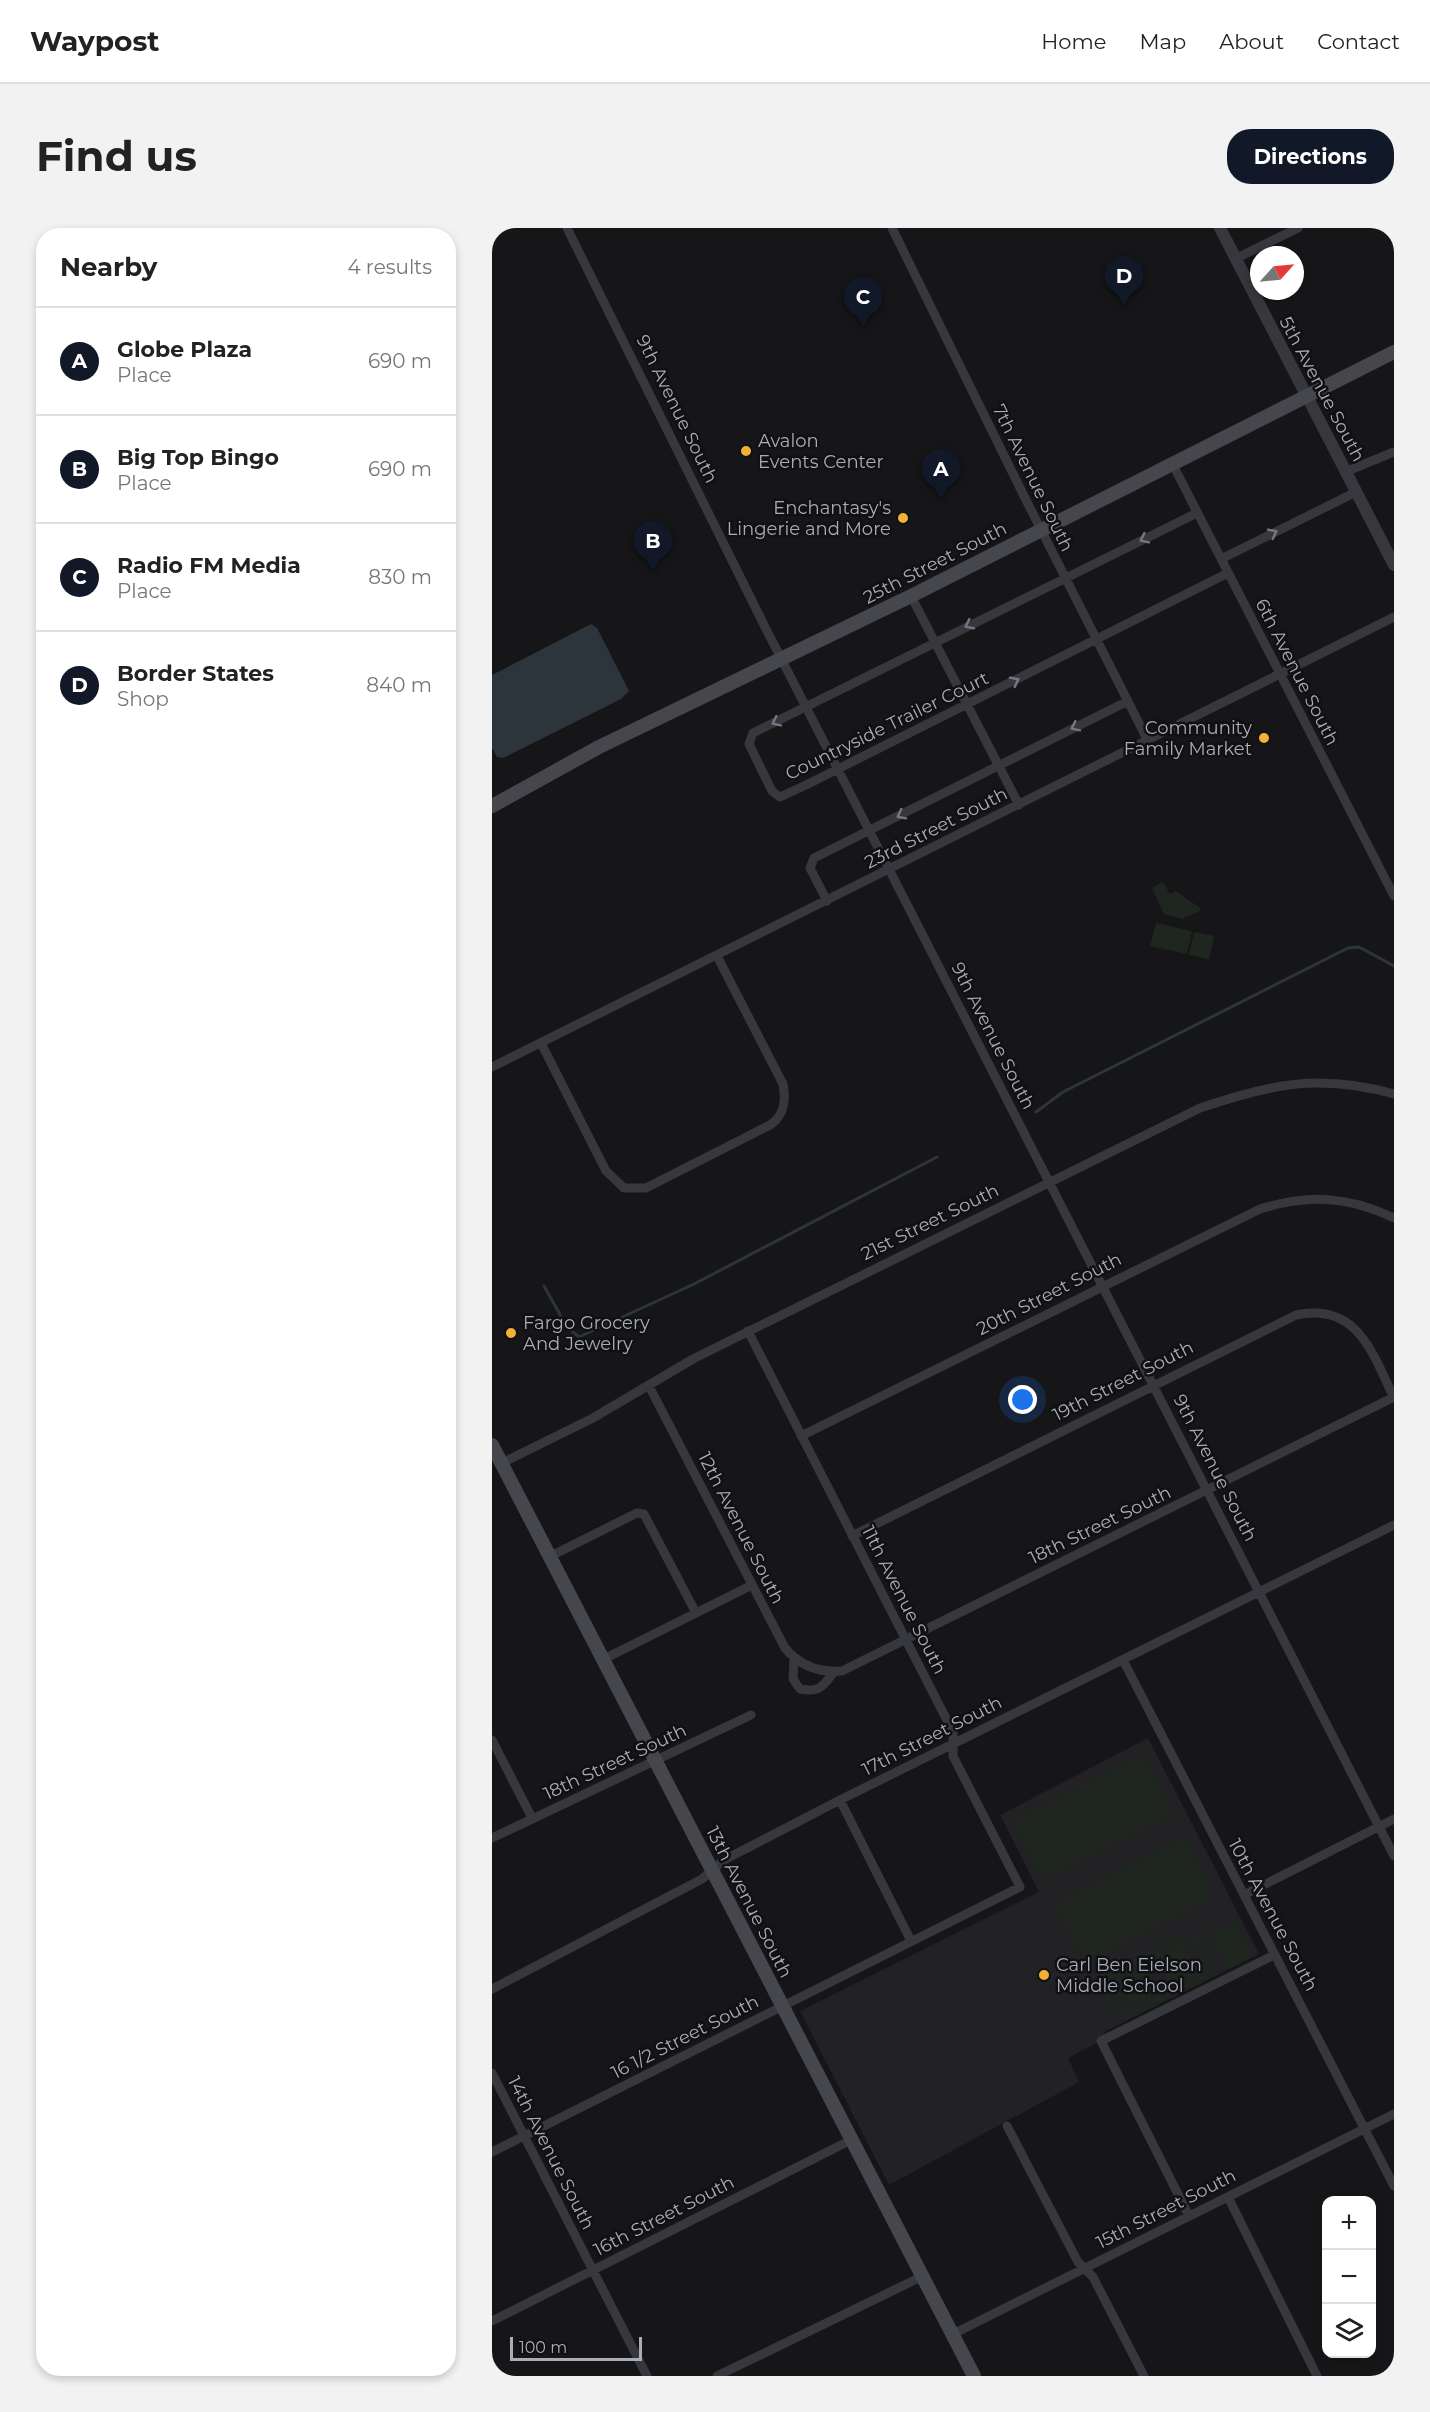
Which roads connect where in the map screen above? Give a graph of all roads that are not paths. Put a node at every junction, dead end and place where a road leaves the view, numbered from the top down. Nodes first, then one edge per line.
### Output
1 (567, 228) edge
2 (892, 228) edge
3 (1220, 228) edge
4 (1298, 228) edge
5 (1235, 259) junction
6 (1394, 352) edge
7 (1305, 396) junction
8 (1394, 452) edge
9 (1172, 463) junction
10 (1345, 472) junction
11 (1356, 492) junction
12 (1197, 513) junction
13 (1041, 530) junction
14 (1221, 560) junction
15 (1394, 565) edge
16 (1228, 573) junction
17 (1065, 578) junction
18 (911, 596) junction
19 (1394, 617) edge
20 (1096, 640) junction
21 (935, 642) junction
22 (782, 658) junction
23 (1280, 675) junction
24 (1128, 701) junction
25 (967, 705) junction
26 (806, 707) junction
27 (1148, 741) junction
28 (998, 766) junction
29 (838, 769) junction
30 (1019, 805) junction
31 (492, 806) edge
32 (870, 830) junction
33 (890, 870) junction
34 (1394, 896) edge
35 (827, 901) junction
36 (717, 956) junction
37 (541, 1043) junction
38 (492, 1067) edge
39 (1394, 1094) edge
40 (1049, 1182) junction
41 (1394, 1218) edge
42 (1102, 1286) junction
43 (748, 1331) junction
44 (1154, 1384) junction
45 (650, 1386) junction
46 (1394, 1397) edge
47 (801, 1436) junction
48 (492, 1445) edge
49 (502, 1463) junction
50 (1207, 1490) junction
51 (1394, 1525) edge
52 (852, 1536) junction
53 (551, 1556) junction
54 (752, 1585) junction
55 (1259, 1590) junction
56 (696, 1613) junction
57 (906, 1640) junction
58 (604, 1659) junction
59 (794, 1659) junction
60 (1123, 1660) junction
61 (834, 1672) junction
62 (751, 1715) dead end
63 (492, 1740) edge
64 (953, 1744) junction
65 (655, 1758) junction
66 (840, 1800) junction
67 (532, 1818) junction
68 (1394, 1819) edge
69 (1379, 1826) junction
70 (492, 1838) edge
71 (1394, 1856) edge
72 (712, 1870) junction
73 (1020, 1887) joint
74 (1244, 1895) junction
75 (911, 1941) junction
76 (1274, 1955) junction
77 (492, 1989) edge
78 (782, 2006) junction
79 (492, 2073) edge
80 (1394, 2114) edge
81 (1007, 2126) dead end
82 (1364, 2128) junction
83 (524, 2136) junction
84 (850, 2140) junction
85 (492, 2152) edge
86 (1394, 2186) edge
87 (1228, 2197) junction
88 (1189, 2216) junction
89 (1084, 2269) junction
90 (592, 2271) junction
91 (923, 2276) junction
92 (492, 2321) edge
93 (953, 2334) junction
94 (646, 2376) edge
95 (717, 2376) edge
96 (974, 2376) edge
97 (1144, 2376) edge
98 (1317, 2376) edge

1 - 22 street, 9th Avenue South
2 - 13 street, 7th Avenue South
3 - 5 street, 5th Avenue South
4 - 5 street
5 - 7 street, 5th Avenue South
6 - 7 main road, 25th Street South
7 - 9 main road, 25th Street South
7 - 10 street, 5th Avenue South
8 - 10 street
9 - 12 street, 6th Avenue South
9 - 13 main road, 25th Street South
10 - 11 street, 5th Avenue South
14 -> 11 street
11 - 15 street, 5th Avenue South
12 - 14 street, 6th Avenue South
12 -> 17 street, Countryside Trailer Court
13 - 17 street, 7th Avenue South
13 - 18 main road, 25th Street South
14 - 16 street, 6th Avenue South
16 - 20 street, Countryside Trailer Court
16 - 23 street, 6th Avenue South
17 - 20 street, 7th Avenue South
17 -> 21 street, Countryside Trailer Court
18 - 21 street
18 - 22 main road, 25th Street South
19 - 23 street, 23rd Street South
20 - 24 street, 7th Avenue South
25 -> 20 street, Countryside Trailer Court
21 - 25 street
21 - 26 street, Countryside Trailer Court
22 - 26 street, 9th Avenue South
22 - 31 main road, 25th Street South
23 - 27 street, 23rd Street South
23 - 34 street, 6th Avenue South
24 - 27 street, 7th Avenue South
24 -> 28 street
25 - 28 street
25 - 29 street, Countryside Trailer Court
26 - 29 street, 9th Avenue South
26 -> 29 street, Countryside Trailer Court
27 - 30 street, 23rd Street South
28 - 30 street
28 -> 32 street
29 - 32 street, 9th Avenue South
30 - 33 street, 23rd Street South
32 - 33 street, 9th Avenue South
32 - 35 street
33 - 35 street, 23rd Street South
33 - 40 street, 9th Avenue South
35 - 36 street, 23rd Street South
36 - 37 street, 23rd Street South
36 - 37 street
37 - 38 street, 23rd Street South
39 - 40 street, 21st Street South
40 - 42 street, 9th Avenue South
40 - 43 street, 21st Street South
41 - 42 street, 20th Street South
42 - 44 street, 9th Avenue South
42 - 47 street, 20th Street South
43 - 45 street, 21st Street South
43 - 47 street, 11th Avenue South
44 - 46 street, 19th Street South
44 - 50 street, 9th Avenue South
44 - 52 street, 19th Street South
45 - 49 street, 21st Street South
45 - 54 street, 12th Avenue South
46 - 50 street, 18th Street South
47 - 52 street, 11th Avenue South
48 - 49 main road, 13th Avenue South
49 - 53 main road, 13th Avenue South
50 - 55 street, 9th Avenue South
50 - 57 street, 18th Street South
51 - 55 street, 17th Street South
52 - 57 street, 11th Avenue South
53 - 56 street
53 - 58 main road, 13th Avenue South
54 - 56 street
54 - 59 street, 12th Avenue South
55 - 60 street, 17th Street South
55 - 69 street, 9th Avenue South
56 - 58 street
57 - 61 street, 18th Street South
57 - 64 street, 11th Avenue South
58 - 65 main road, 13th Avenue South
59 - 61 street, 18th Street South
59 - 61 street
60 - 64 street, 17th Street South
60 - 74 street, 10th Avenue South
62 - 65 street, 18th Street South
63 - 67 street
64 - 66 street, 17th Street South
64 - 73 street, 11th Avenue South
65 - 67 street, 18th Street South
65 - 72 main road, 13th Avenue South
66 - 72 street, 17th Street South
66 - 75 street
67 - 70 street, 18th Street South
68 - 69 street
69 - 71 street, 9th Avenue South
69 - 74 street
72 - 77 street, 17th Street South
72 - 78 main road, 13th Avenue South
73 - 75 street, 16 1/2 Street South
74 - 76 street, 10th Avenue South
75 - 78 street, 16 1/2 Street South
76 - 82 street, 10th Avenue South
76 - 88 street
78 - 83 street, 16 1/2 Street South
78 - 84 main road, 13th Avenue South
79 - 83 street, 14th Avenue South
80 - 82 street, 15th Street South
81 - 89 street
82 - 86 street, 10th Avenue South
82 - 87 street, 15th Street South
83 - 85 street, 16 1/2 Street South
83 - 90 street, 14th Avenue South
84 - 90 street, 16th Street South
84 - 91 main road, 13th Avenue South
87 - 88 street, 15th Street South
87 - 98 street
88 - 89 street, 15th Street South
89 - 93 street, 15th Street South
89 - 97 street
90 - 92 street, 16th Street South
90 - 94 street, 14th Avenue South
91 - 93 main road, 13th Avenue South
91 - 95 street
93 - 96 main road, 13th Avenue South

